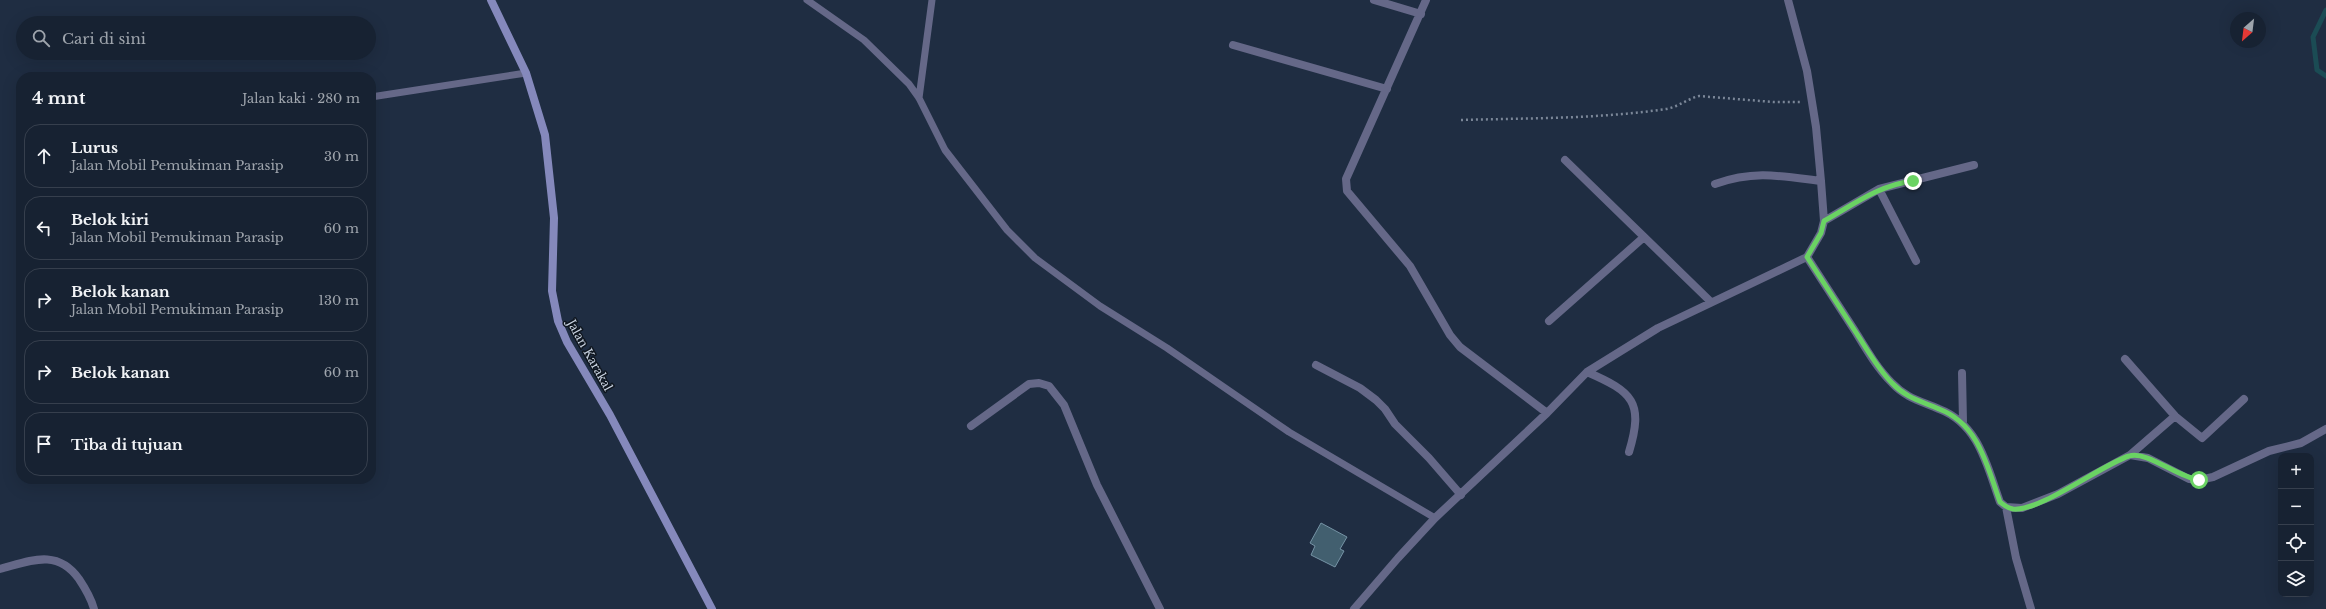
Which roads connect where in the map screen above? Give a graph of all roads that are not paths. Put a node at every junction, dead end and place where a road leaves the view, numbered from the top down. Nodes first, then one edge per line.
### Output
1 (490, 0) edge
2 (808, 0) edge
3 (932, 0) edge
4 (1374, 0) edge
5 (1426, 0) edge
6 (1788, 0) edge
7 (1421, 14) junction
8 (1233, 45) dead end
9 (526, 73) junction
10 (1387, 89) junction
11 (376, 96) edge
12 (919, 98) junction
13 (1565, 160) dead end
14 (1974, 165) dead end
15 (1821, 181) junction
16 (1715, 184) dead end
17 (1879, 189) junction
18 (1824, 221) junction
19 (1644, 237) junction
20 (1807, 257) junction
21 (1916, 261) dead end
22 (1712, 302) junction
23 (1549, 321) dead end
24 (2125, 359) dead end
25 (1316, 365) dead end
26 (1587, 372) junction
27 (1962, 373) dead end
28 (2244, 399) dead end
29 (1547, 413) junction
30 (2175, 416) junction
31 (1963, 422) junction
32 (971, 426) dead end
33 (2326, 429) edge
34 (1629, 452) dead end
35 (2130, 455) junction
36 (1460, 495) junction
37 (2006, 507) junction
38 (1435, 518) junction
39 (0, 569) edge
40 (94, 609) edge
41 (712, 609) edge
42 (1160, 609) edge
43 (1354, 609) edge
44 (2031, 609) edge

1 - 9 main road, Jalan Karakal
2 - 12 lane
3 - 12 lane
4 - 7 street
5 - 7 street
6 - 15 street
7 - 10 street
8 - 10 street
9 - 11 lane
9 - 41 main road, Jalan Karakal
10 - 29 street
12 - 38 lane
13 - 19 street
14 - 17 street
15 - 16 street
15 - 18 street
17 - 18 street
17 - 21 street
18 - 20 street
19 - 22 street
19 - 23 street
20 - 22 street
20 - 31 street
22 - 26 street
24 - 30 street
25 - 36 street
26 - 29 street
26 - 34 street
27 - 31 street
28 - 30 street
29 - 36 street
30 - 35 street
31 - 37 street
32 - 42 street
33 - 35 street
35 - 37 street
36 - 38 street
37 - 44 street
38 - 43 street
39 - 40 street

